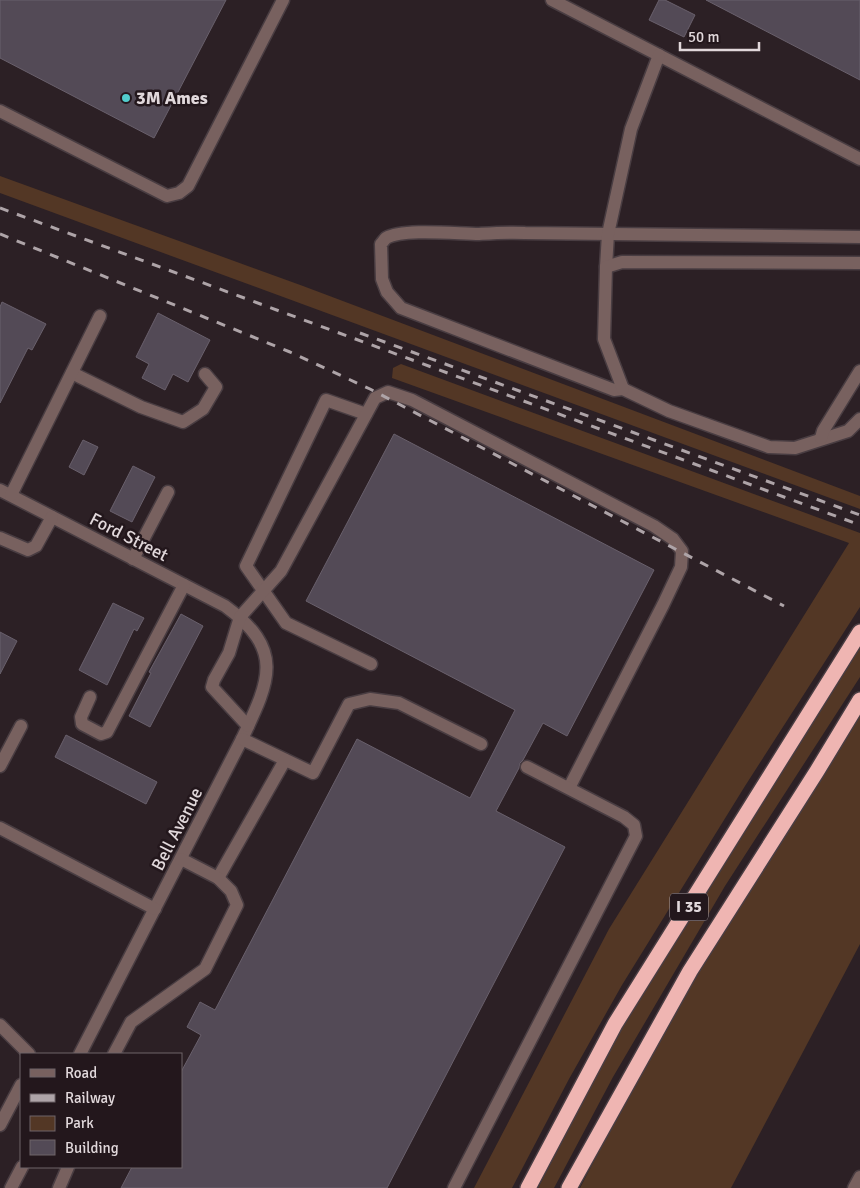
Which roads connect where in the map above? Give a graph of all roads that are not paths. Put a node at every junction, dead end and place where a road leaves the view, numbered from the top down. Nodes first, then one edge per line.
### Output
1 (283, 0) edge
2 (552, 0) edge
3 (659, 55) junction
4 (0, 111) edge
5 (860, 158) edge
6 (608, 234) junction
7 (860, 237) edge
8 (860, 263) edge
9 (606, 267) junction
10 (100, 316) dead end
11 (860, 371) edge
12 (72, 373) junction
13 (205, 374) dead end
14 (623, 389) junction
15 (366, 414) junction
16 (860, 419) edge
17 (821, 438) junction
18 (5, 492) edge
19 (168, 492) dead end
20 (52, 517) junction
21 (0, 538) edge
22 (133, 559) junction
23 (184, 585) junction
24 (264, 591) junction
25 (240, 617) junction
26 (860, 632) edge
27 (371, 664) dead end
28 (90, 697) dead end
29 (860, 700) edge
30 (20, 726) dead end
31 (248, 726) junction
32 (242, 738) junction
33 (481, 744) dead end
34 (285, 760) junction
35 (0, 766) edge
36 (527, 767) dead end
37 (569, 788) junction
38 (0, 828) edge
39 (181, 859) junction
40 (218, 878) junction
41 (155, 910) junction
42 (0, 1025) edge
43 (28, 1053) edge
44 (81, 1053) edge
45 (114, 1053) edge
46 (20, 1087) edge
47 (0, 1125) edge
48 (21, 1168) edge
49 (68, 1168) edge
50 (860, 1178) edge
51 (8, 1187) edge
52 (59, 1188) edge
53 (454, 1188) edge
54 (528, 1188) edge
55 (569, 1188) edge
56 (854, 1188) edge

1 - 4 street
2 - 3 street
3 - 5 street
3 - 6 street
6 - 7 street
6 - 9 street
6 - 14 street
8 - 9 street
9 - 14 street
10 - 12 street
11 - 17 street
12 - 13 street
12 - 18 street
14 - 17 street
15 - 24 street
15 - 24 street
15 - 37 street
16 - 17 street
18 - 20 street, Ford Street
19 - 22 street
20 - 21 street
20 - 22 street, Ford Street
22 - 23 street, Ford Street
23 - 25 street, Ford Street
23 - 28 street
24 - 25 street
24 - 27 street
25 - 31 street, Bell Avenue
25 - 31 street
26 - 54 highway, I 35
29 - 55 highway, I 35
30 - 35 street
31 - 32 street, Bell Avenue
32 - 34 street
32 - 39 street, Bell Avenue
33 - 34 street
34 - 40 street
36 - 37 street
37 - 53 street
38 - 41 street
39 - 40 street
39 - 41 street, Bell Avenue
40 - 45 street
41 - 44 street, Bell Avenue
42 - 43 street
46 - 47 street
48 - 51 street
49 - 52 street
50 - 56 street

